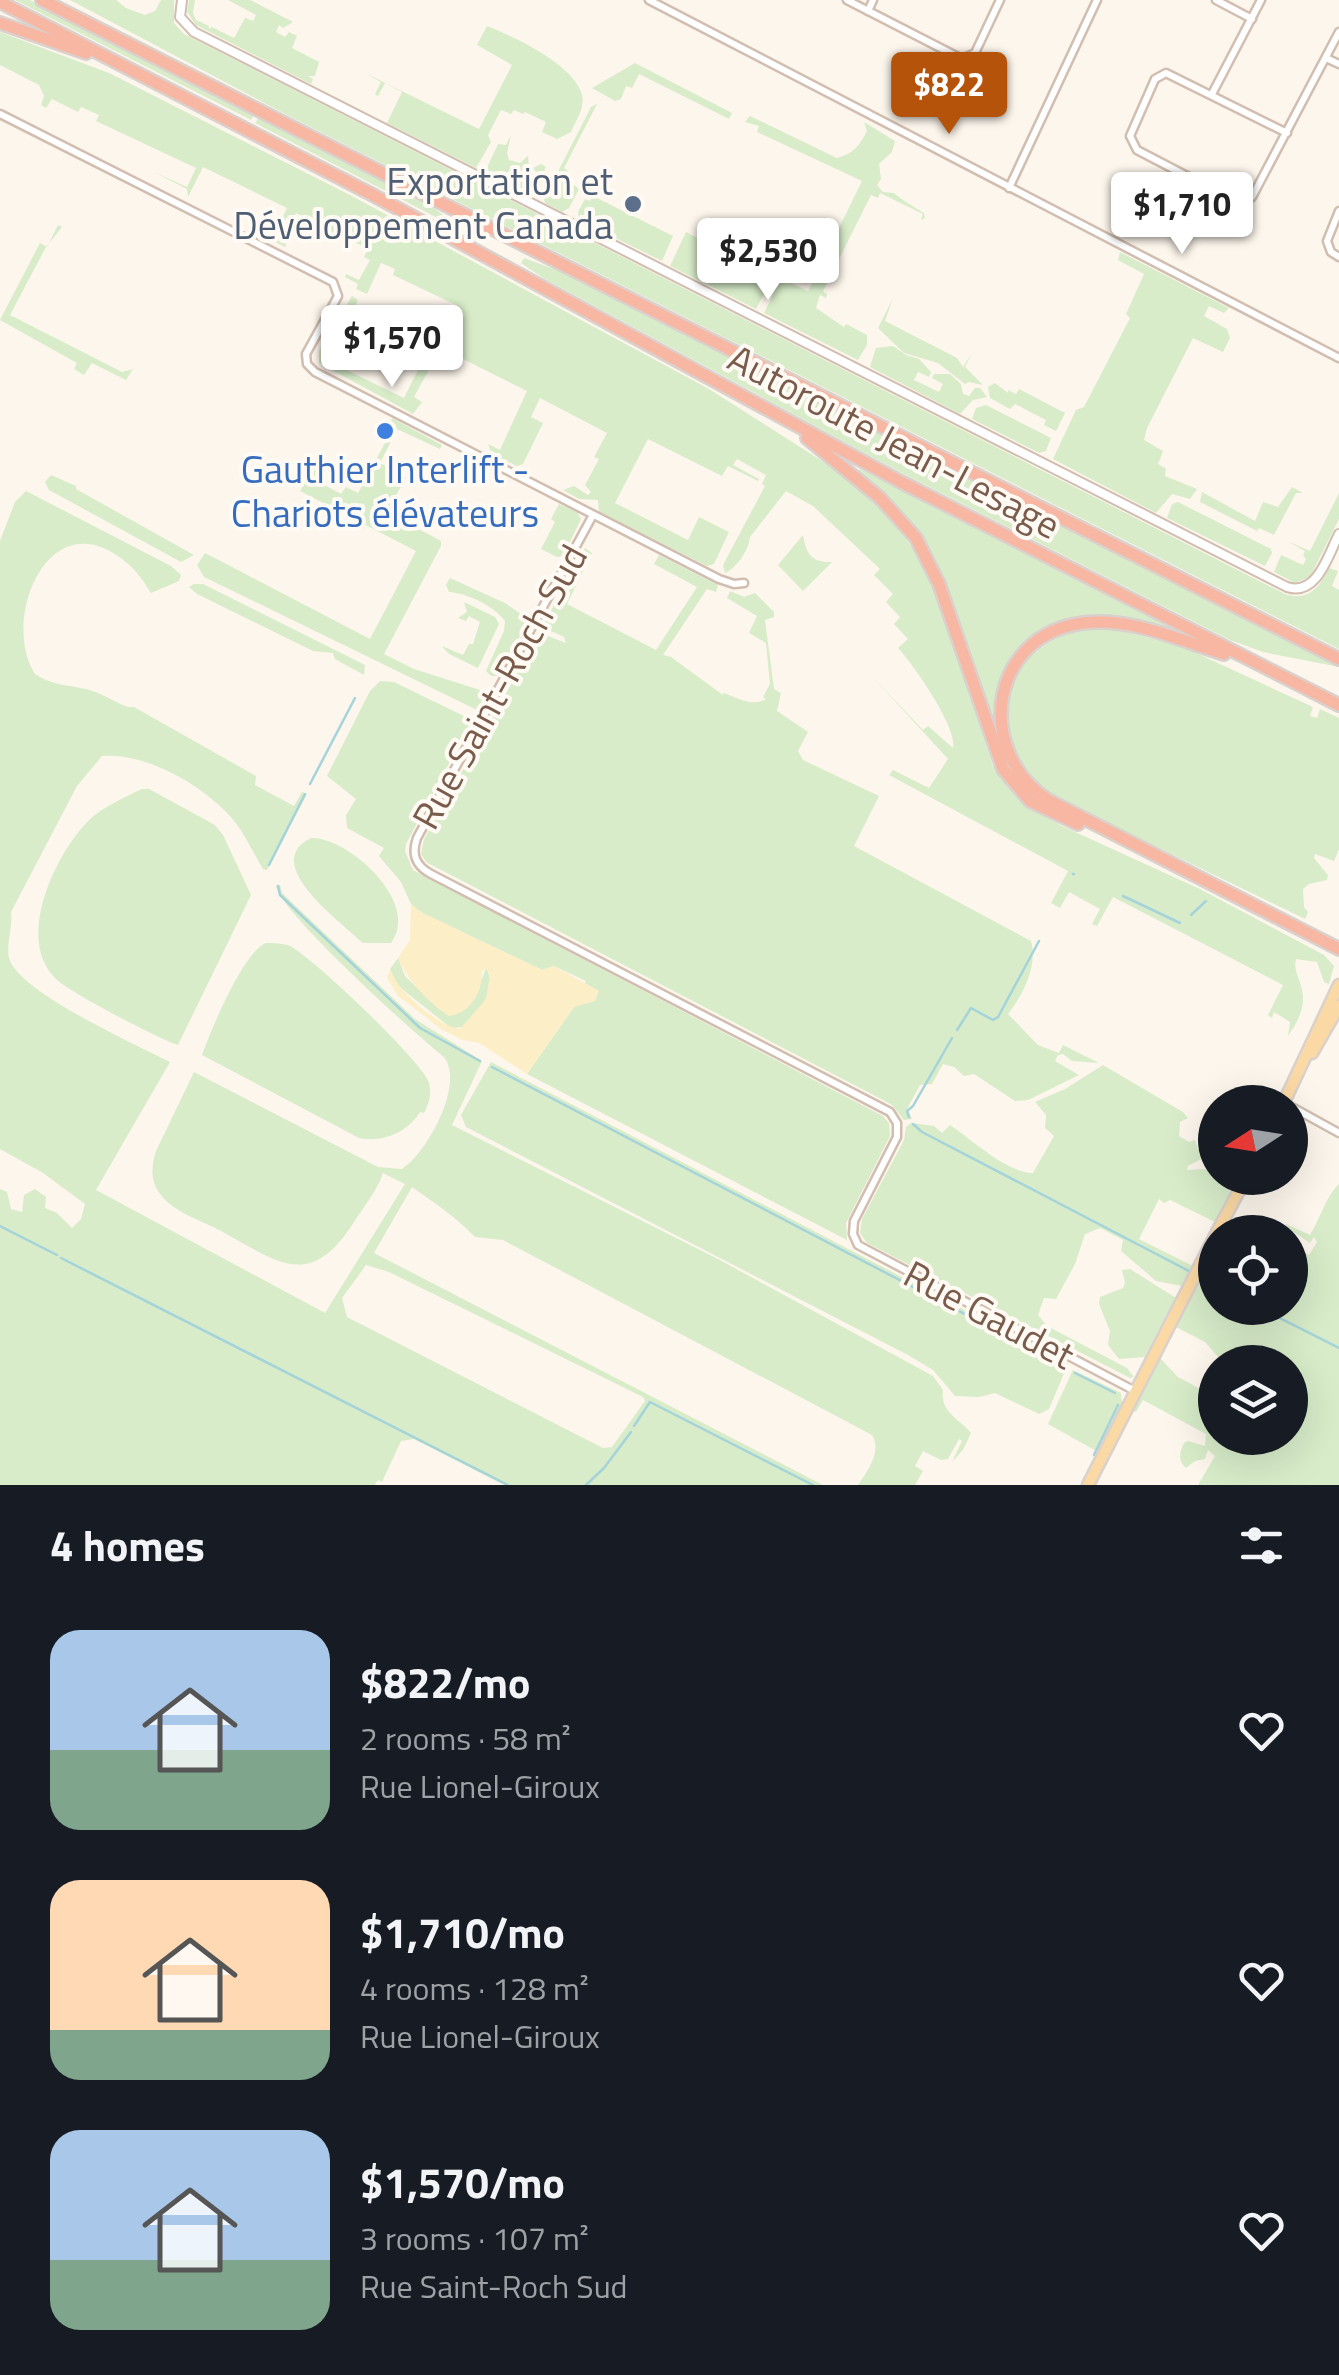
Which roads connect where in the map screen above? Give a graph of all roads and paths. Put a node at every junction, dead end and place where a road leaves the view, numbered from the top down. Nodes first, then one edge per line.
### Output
1 (182, 0) edge
2 (649, 0) edge
3 (846, 0) edge
4 (873, 0) edge
5 (1000, 0) edge
6 (1098, 0) edge
7 (1216, 0) edge
8 (1261, 0) edge
9 (0, 2) edge
10 (48, 2) edge
11 (868, 11) junction
12 (1252, 18) junction
13 (0, 24) edge
14 (1339, 32) edge
15 (1326, 58) junction
16 (1339, 64) edge
17 (128, 67) junction
18 (1212, 94) junction
19 (0, 114) edge
20 (1287, 132) junction
21 (1009, 188) junction
22 (1339, 211) edge
23 (1339, 257) edge
24 (1339, 358) edge
25 (788, 422) junction
26 (594, 515) junction
27 (1339, 534) edge
28 (744, 583) dead end
29 (1339, 659) edge
30 (1259, 665) junction
31 (1339, 705) edge
32 (1137, 848) junction
33 (1339, 949) edge
34 (1339, 984) edge
35 (1339, 1006) edge
36 (1296, 1080) junction
37 (1294, 1085) edge
38 (1308, 1116) edge
39 (1339, 1133) edge
40 (852, 1230) joint
41 (1198, 1269) edge
42 (1135, 1391) junction
43 (1088, 1485) edge

1 - 27 street
2 - 21 street
3 - 11 street
4 - 11 street
5 - 11 street
6 - 21 street
7 - 12 street
8 - 12 street
9 - 17 highway, Autoroute Jean-Lesage
10 - 29 highway, Autoroute Jean-Lesage
12 - 18 street
13 - 17 highway
14 - 15 street
15 - 16 street
15 - 20 street
17 - 25 highway, Autoroute Jean-Lesage
18 - 20 street
18 - 20 street
19 - 26 street, Rue Saint-Roch Sud
21 - 24 street
22 - 23 street
25 - 30 highway, Autoroute Jean-Lesage
25 - 32 highway
26 - 28 street
26 - 40 street, Rue Saint-Roch Sud
30 - 31 highway, Autoroute Jean-Lesage
30 - 32 highway
32 - 33 highway
34 - 36 main road
35 - 36 main road
36 - 37 main road
38 - 39 street
40 - 42 street, Rue Gaudet
41 - 42 main road
42 - 43 main road

